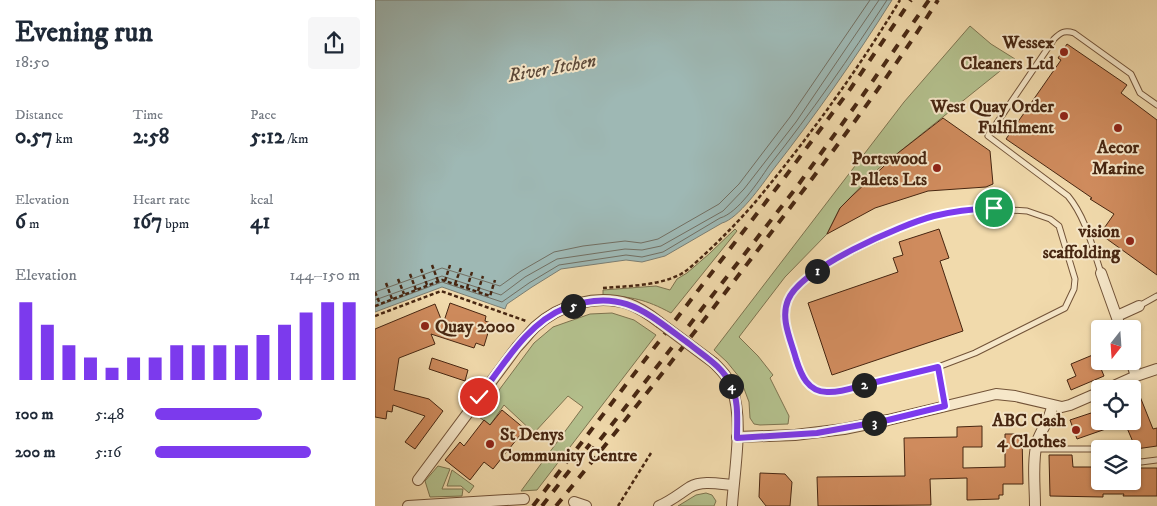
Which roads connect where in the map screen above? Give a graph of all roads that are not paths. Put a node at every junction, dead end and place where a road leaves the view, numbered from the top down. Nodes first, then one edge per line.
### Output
1 (1157, 105) edge
2 (1101, 273) joint
3 (1157, 296) edge
4 (1139, 306) joint
5 (1117, 316) junction
6 (1118, 320) edge
7 (938, 367) junction
8 (1157, 369) edge
9 (1134, 370) edge
10 (1136, 376) junction
11 (1127, 380) edge
12 (1091, 396) edge
13 (945, 406) junction
14 (1052, 406) junction
15 (737, 438) junction
16 (1091, 448) edge
17 (1035, 450) junction
18 (1157, 460) edge
19 (1141, 462) edge
20 (418, 480) dead end
21 (733, 485) junction
22 (524, 500) dead end
23 (574, 502) dead end
24 (408, 506) edge
25 (586, 506) edge
26 (659, 506) edge
27 (733, 506) edge
28 (1035, 506) edge

1 - 2 lane
2 - 5 street
3 - 4 lane
4 - 5 street
5 - 6 street
7 - 7 lane
7 - 13 lane
8 - 10 street
9 - 10 street
10 - 11 street
12 - 14 street
13 - 14 street
13 - 15 street
14 - 17 street
15 - 20 street, bridge
15 - 21 street
16 - 17 lane
17 - 28 street
18 - 19 lane
21 - 26 street
21 - 27 street
22 - 24 street
23 - 25 street

